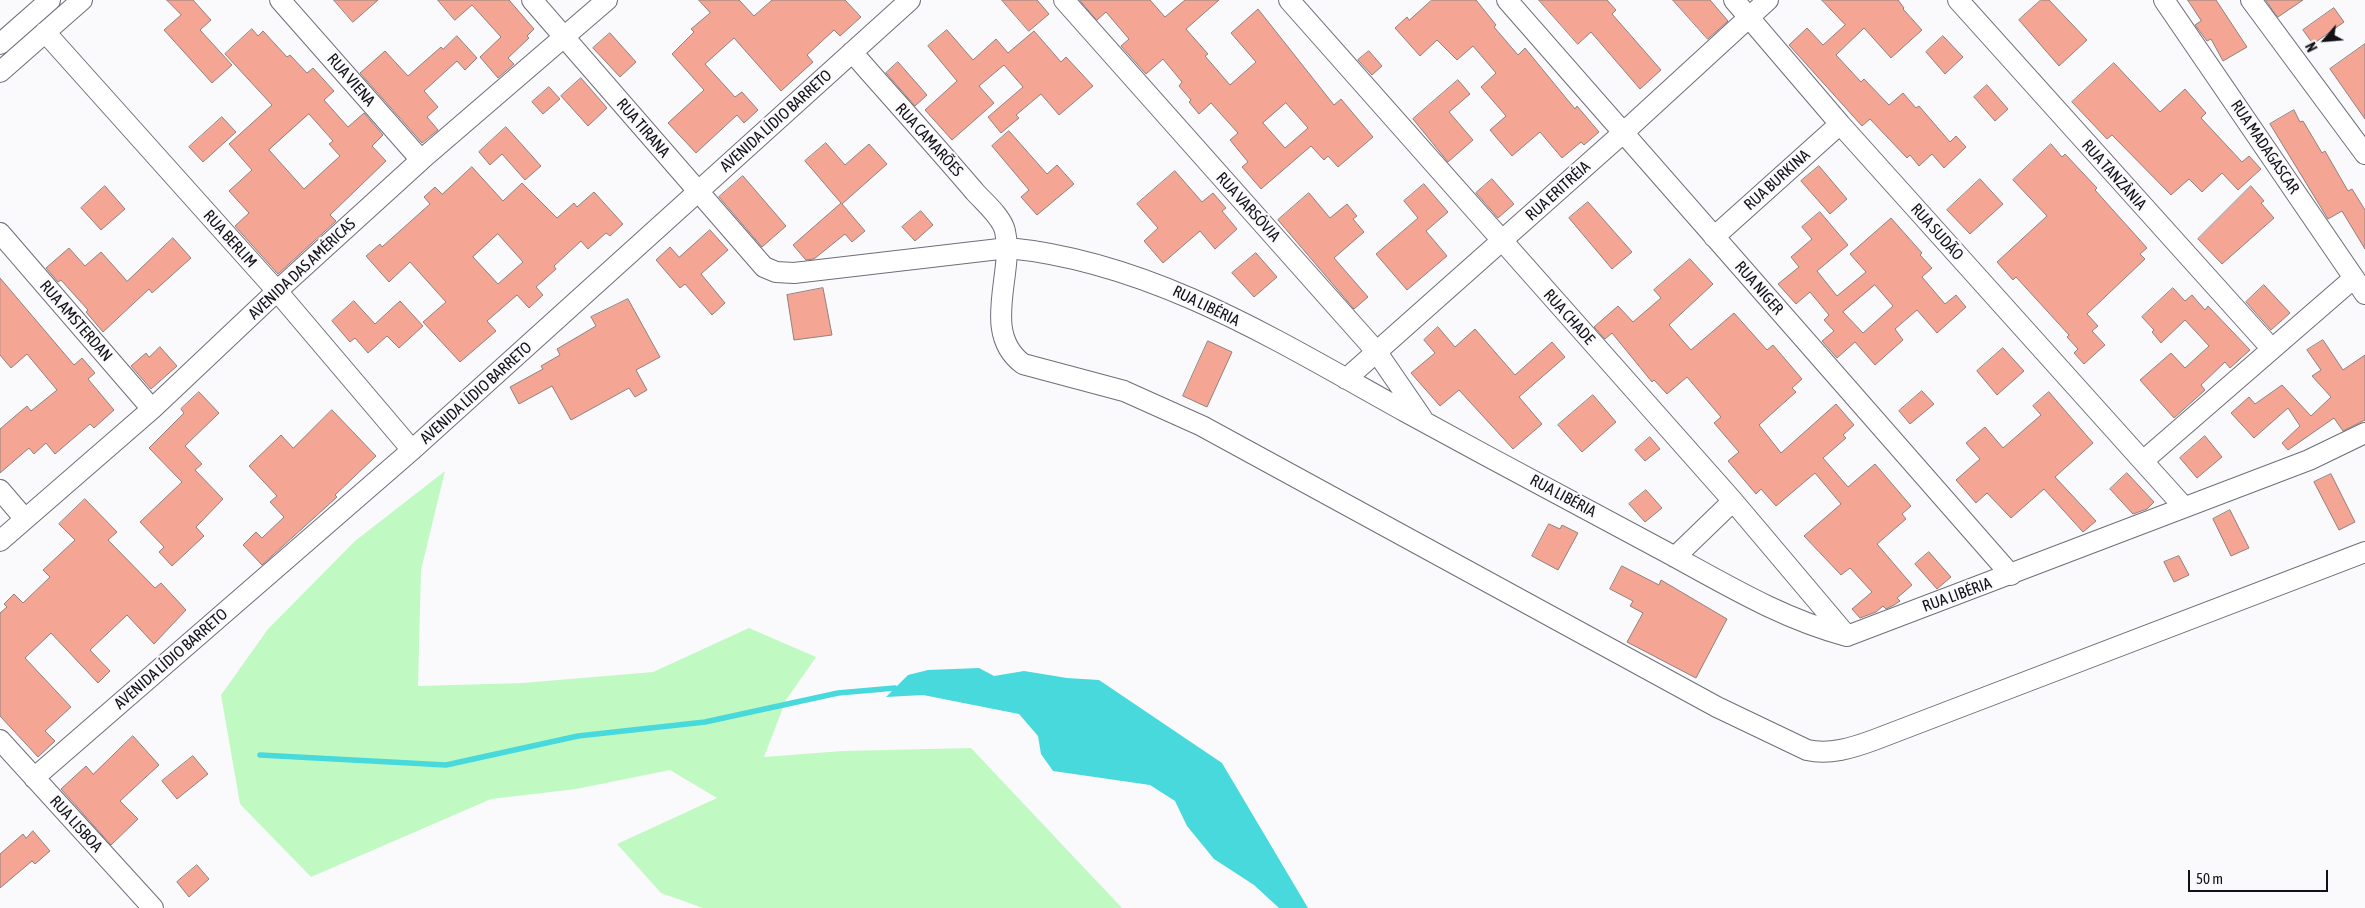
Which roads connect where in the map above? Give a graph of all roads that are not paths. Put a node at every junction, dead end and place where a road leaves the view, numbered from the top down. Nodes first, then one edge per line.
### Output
1 (50, 0) edge
2 (82, 0) edge
3 (280, 0) edge
4 (532, 0) edge
5 (607, 0) edge
6 (910, 0) edge
7 (1064, 0) edge
8 (1289, 0) edge
9 (1507, 0) edge
10 (1734, 0) edge
11 (1768, 0) edge
12 (1958, 0) edge
13 (2164, 0) edge
14 (2251, 0) edge
15 (1749, 17) junction
16 (45, 32) junction
17 (564, 38) junction
18 (0, 44) edge
19 (852, 52) junction
20 (0, 72) edge
21 (1840, 124) junction
22 (1624, 132) junction
23 (2365, 154) edge
24 (421, 160) junction
25 (698, 191) junction
26 (0, 233) edge
27 (1714, 237) junction
28 (1502, 241) junction
29 (1008, 248) junction
30 (753, 256) joint
31 (2360, 286) edge
32 (277, 291) junction
33 (2271, 348) junction
34 (1376, 351) junction
35 (1346, 379) junction
36 (152, 409) junction
37 (1423, 420) junction
38 (2365, 433) edge
39 (412, 450) junction
40 (2143, 461) junction
41 (0, 490) edge
42 (1733, 501) junction
43 (2184, 507) junction
44 (25, 519) junction
45 (0, 541) edge
46 (2365, 552) edge
47 (1675, 557) junction
48 (2011, 575) junction
49 (1847, 636) junction
50 (0, 740) edge
51 (34, 778) junction
52 (152, 908) edge

1 - 18 street
2 - 16 street
3 - 24 street, RUA VIENA
4 - 17 street, RUA TIRANA
5 - 17 street, AVENIDA DAS AMÉRICAS
6 - 19 street, AVENIDA LÍDIO BARRETO
7 - 34 street, RUA VARSÓVIA
8 - 28 street, RUA CHADE
9 - 22 street, RUA NIGER
10 - 15 street, RUA SUDÃO
11 - 15 street, RUA ERITRÉIA
12 - 33 street, RUA TANZÂNIA
13 - 31 street, RUA MADAGASCAR
14 - 23 street
15 - 21 street, RUA SUDÃO
15 - 22 street, RUA ERITRÉIA
16 - 20 street
16 - 32 street, RUA BERLIM
17 - 24 street, AVENIDA DAS AMÉRICAS
17 - 25 street, RUA TIRANA
19 - 25 street, AVENIDA LÍDIO BARRETO
19 - 29 street, RUA CAMARÕES
21 - 27 street, RUA BURKINA
21 - 40 street, RUA SUDÃO
22 - 27 street, RUA NIGER
22 - 28 street, RUA ERITRÉIA
24 - 32 street, AVENIDA DAS AMÉRICAS
25 - 30 street, RUA TIRANA
25 - 39 street, AVENIDA LÍDIO BARRETO
26 - 36 street, RUA AMSTERDAN
27 - 48 street, RUA NIGER
28 - 34 street, RUA ERITRÉIA
28 - 42 street, RUA CHADE
29 - 30 street, RUA LIBÉRIA
29 - 35 street, RUA LIBÉRIA
29 - 46 street
31 - 33 street
32 - 36 street, AVENIDA DAS AMÉRICAS
32 - 39 street, RUA BERLIM
33 - 40 street
34 - 35 street, RUA ERITRÉIA
34 - 37 street, RUA VARSÓVIA
35 - 37 street, RUA LIBÉRIA
36 - 44 street, AVENIDA DAS AMÉRICAS
37 - 47 street, RUA LIBÉRIA
38 - 43 street, RUA LIBÉRIA
39 - 51 street, AVENIDA LÍDIO BARRETO
40 - 43 street, RUA SUDÃO
41 - 44 street
42 - 47 street
42 - 49 street, RUA CHADE
43 - 48 street, RUA LIBÉRIA
44 - 45 street, AVENIDA DAS AMÉRICAS
47 - 49 street, RUA LIBÉRIA
48 - 49 street, RUA LIBÉRIA
50 - 51 street, RUA LISBOA
51 - 52 street, RUA LISBOA

